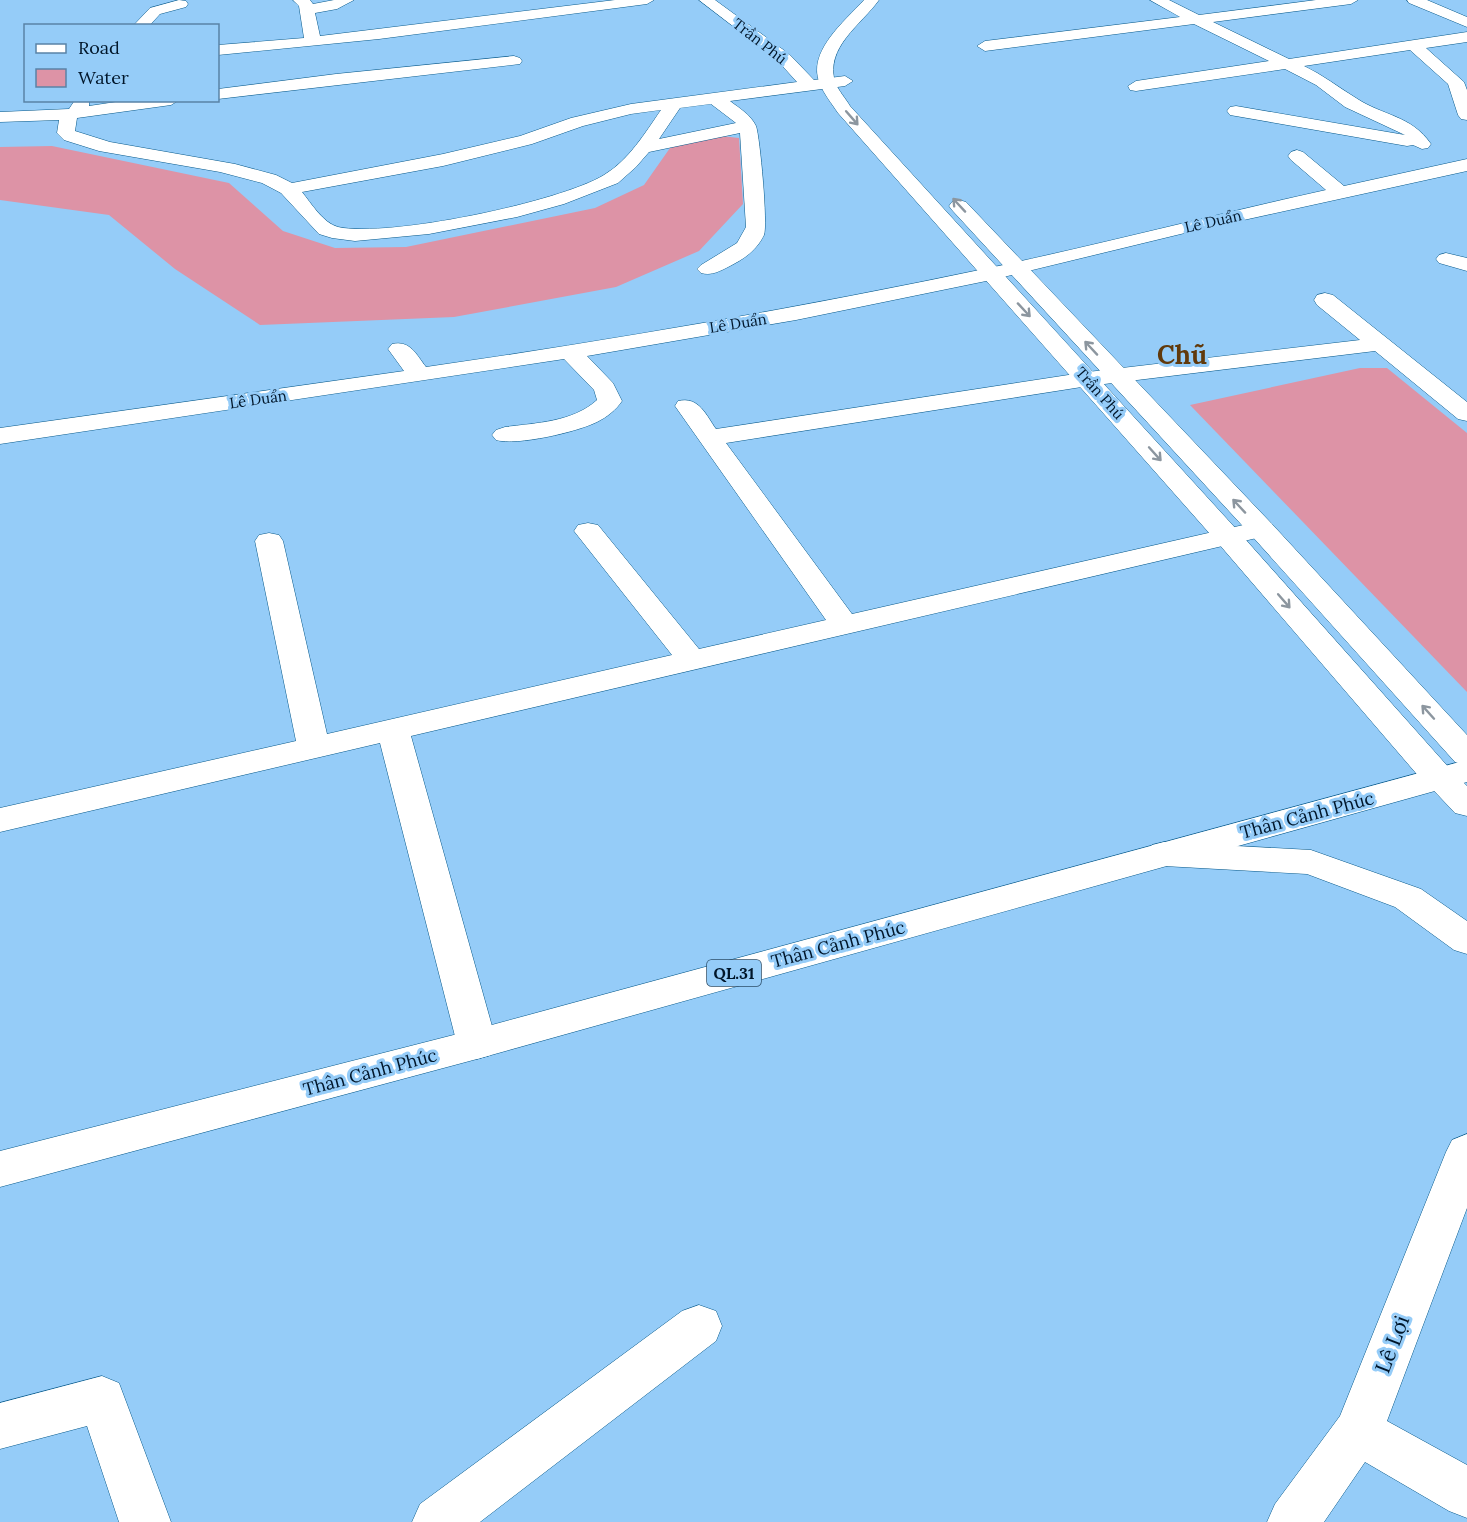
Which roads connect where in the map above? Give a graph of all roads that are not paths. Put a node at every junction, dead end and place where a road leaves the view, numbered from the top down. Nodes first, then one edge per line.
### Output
1 (300, 0) edge
2 (347, 0) edge
3 (647, 0) edge
4 (706, 0) edge
5 (872, 0) edge
6 (897, 0) edge
7 (1158, 0) edge
8 (1351, 0) edge
9 (1414, 0) edge
10 (182, 4) dead end
11 (313, 9) junction
12 (376, 17) dead end
13 (1197, 19) junction
14 (1467, 22) edge
15 (142, 24) edge
16 (390, 33) junction
17 (1467, 38) edge
18 (313, 42) junction
19 (1414, 45) junction
20 (985, 46) dead end
21 (219, 50) edge
22 (783, 57) junction
23 (514, 61) dead end
24 (1285, 63) junction
25 (831, 74) junction
26 (1136, 86) dead end
27 (219, 94) edge
28 (716, 98) junction
29 (150, 102) edge
30 (675, 103) junction
31 (76, 109) edge
32 (1236, 111) dead end
33 (1467, 115) edge
34 (0, 117) edge
35 (747, 126) junction
36 (1422, 144) junction
37 (643, 148) junction
38 (1297, 156) dead end
39 (1467, 157) edge
40 (1467, 165) edge
41 (289, 189) junction
42 (1341, 193) junction
43 (1446, 259) dead end
44 (1467, 265) edge
45 (1017, 268) junction
46 (708, 269) dead end
47 (991, 274) junction
48 (1325, 300) dead end
49 (1372, 345) dead end
50 (400, 349) dead end
51 (569, 351) junction
52 (420, 375) junction
53 (1117, 376) junction
54 (1088, 379) junction
55 (687, 406) dead end
56 (1467, 414) edge
57 (505, 435) dead end
58 (0, 436) edge
59 (709, 438) junction
60 (1261, 529) junction
61 (588, 531) dead end
62 (1228, 537) junction
63 (269, 541) dead end
64 (845, 626) junction
65 (693, 661) junction
66 (393, 730) junction
67 (314, 748) junction
68 (1458, 768) edge
69 (1467, 805) edge
70 (0, 820) edge
71 (1164, 854) junction
72 (1467, 940) edge
73 (477, 1044) junction
74 (1467, 1152) edge
75 (0, 1169) edge
76 (699, 1326) dead end
77 (0, 1426) edge
78 (1358, 1431) junction
79 (1467, 1493) edge
80 (145, 1522) edge
81 (438, 1522) edge
82 (1293, 1522) edge

1 - 11 main road
2 - 11 main road
3 - 16 main road
4 - 22 main road, Trần Phú
5 - 25 main road
6 - 25 main road
7 - 13 main road
8 - 13 main road
9 - 14 main road
10 - 15 main road
11 - 18 main road
12 - 16 main road
13 - 20 main road
13 - 24 main road
16 - 18 main road
17 - 19 main road
18 - 21 main road
19 - 24 main road
19 - 33 main road
22 - 25 main road
22 - 25 main road, Trần Phú
23 - 27 main road
24 - 26 main road
24 - 36 main road
25 - 28 main road
45 -> 25 main road, Trần Phú
25 -> 47 main road, Trần Phú
28 - 30 main road
28 - 35 main road
29 - 31 main road
30 - 37 main road
30 - 41 main road
31 - 34 main road
31 - 41 main road
32 - 36 main road
35 - 37 main road
35 - 46 main road
36 - 39 main road
37 - 41 main road
38 - 42 main road
40 - 42 main road, Lê Duẩn
42 - 45 main road, Lê Duẩn
43 - 44 main road
45 - 47 main road, Lê Duẩn
53 -> 45 main road, Trần Phú
47 - 51 main road, Lê Duẩn
47 -> 54 main road, Trần Phú
48 - 56 main road
49 - 53 main road
50 - 52 main road
51 - 52 main road, Lê Duẩn
51 - 57 main road
52 - 58 main road, Lê Duẩn
53 - 54 main road
60 -> 53 main road, Trần Phú
54 - 59 main road
54 -> 62 main road, Trần Phú
55 - 59 main road
59 - 64 main road
60 - 62 main road
68 -> 60 main road, Trần Phú
61 - 65 main road
62 - 64 main road
62 -> 68 main road, Trần Phú
63 - 67 main road
64 - 65 main road
65 - 66 main road
66 - 67 main road
66 - 73 main road
67 - 70 main road
68 - 69 main road
68 - 71 main road, Thân Cảnh Phúc / QL.31
71 - 72 main road
71 - 73 main road, Thân Cảnh Phúc / QL.31
73 - 75 main road, Thân Cảnh Phúc / QL.31
74 - 78 main road, Lê Lợi
76 - 81 main road
77 - 80 main road
78 - 79 main road
78 - 82 main road, Lê Lợi

